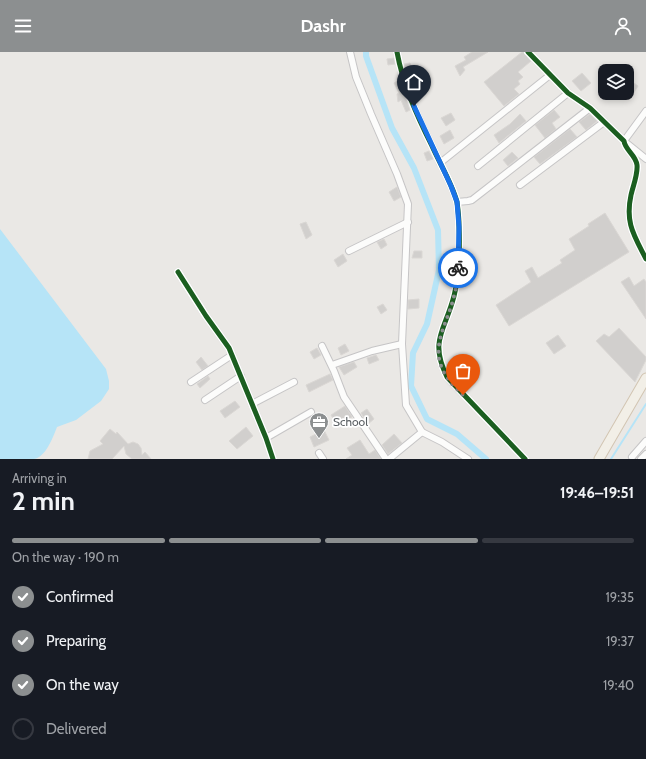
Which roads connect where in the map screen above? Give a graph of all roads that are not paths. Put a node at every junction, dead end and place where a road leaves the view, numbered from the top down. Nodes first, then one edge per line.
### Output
1 (350, 52) edge
2 (397, 52) edge
3 (528, 52) edge
4 (550, 75) junction
5 (568, 93) junction
6 (590, 108) junction
7 (646, 111) edge
8 (604, 122) junction
9 (624, 141) junction
10 (646, 159) edge
11 (440, 163) junction
12 (478, 166) dead end
13 (520, 185) dead end
14 (457, 202) junction
15 (408, 222) junction
16 (349, 251) dead end
17 (646, 259) edge
18 (178, 272) dead end
19 (402, 344) junction
20 (322, 346) dead end
21 (232, 355) junction
22 (332, 365) junction
23 (241, 376) junction
24 (646, 378) edge
25 (191, 382) dead end
26 (294, 382) dead end
27 (205, 400) dead end
28 (252, 404) junction
29 (311, 412) dead end
30 (422, 432) junction
31 (266, 438) junction
32 (646, 441) edge
33 (646, 454) edge
34 (632, 456) dead end
35 (273, 459) edge
36 (387, 459) edge
37 (468, 459) edge
38 (525, 459) edge
39 (599, 459) edge
40 (641, 459) edge

1 - 15 street
2 - 11 street
3 - 4 street
4 - 5 street
4 - 11 street
5 - 6 street
5 - 12 street
6 - 8 street
6 - 14 street
7 - 9 street
8 - 9 street
8 - 13 street
9 - 10 street
9 - 17 street
11 - 14 street
14 - 38 street
15 - 16 street
15 - 19 street
18 - 21 street
19 - 22 street
19 - 30 street
20 - 22 street
21 - 23 street
21 - 25 street
22 - 36 street
23 - 27 street
23 - 28 street
24 - 39 main road
26 - 28 street
28 - 31 street
29 - 31 street
30 - 36 street
30 - 37 street
31 - 35 street
32 - 34 street
33 - 40 street

